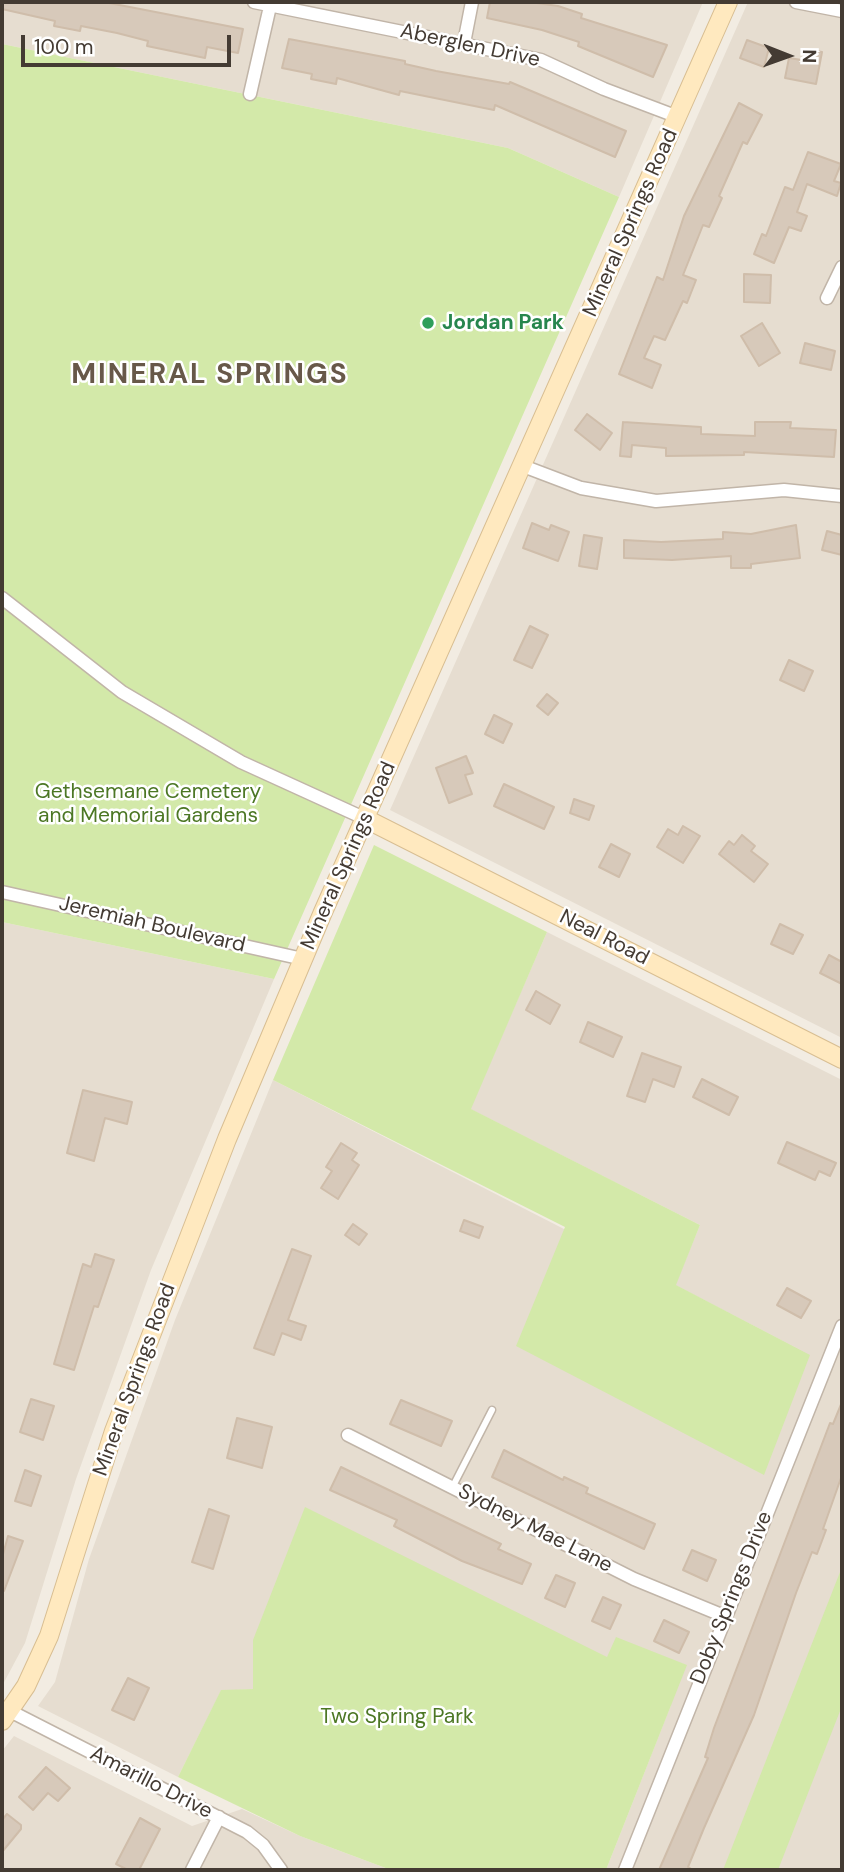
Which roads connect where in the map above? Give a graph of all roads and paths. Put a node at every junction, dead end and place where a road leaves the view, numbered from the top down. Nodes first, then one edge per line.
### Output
1 (254, 2) edge
2 (471, 2) edge
3 (728, 2) edge
4 (796, 2) edge
5 (271, 4) edge
6 (842, 11) edge
7 (464, 43) junction
8 (250, 94) dead end
9 (678, 117) junction
10 (842, 267) edge
11 (827, 298) dead end
12 (523, 467) junction
13 (842, 496) edge
14 (2, 598) edge
15 (366, 819) junction
16 (2, 892) edge
17 (303, 959) junction
18 (842, 1059) edge
19 (842, 1326) edge
20 (492, 1410) dead end
21 (348, 1435) dead end
22 (453, 1488) junction
23 (724, 1616) junction
24 (6, 1716) edge
25 (219, 1817) junction
26 (192, 1870) edge
27 (281, 1870) edge
28 (625, 1870) edge

1 - 5 street, Aberglen Drive
2 - 7 street
3 - 9 street, Mineral Springs Road
4 - 6 street
5 - 7 street, Aberglen Drive
5 - 8 street
7 - 9 street, Aberglen Drive
9 - 12 street, Mineral Springs Road
10 - 11 street
12 - 13 street
12 - 15 street, Mineral Springs Road
14 - 15 street
15 - 17 street, Mineral Springs Road
15 - 18 street, Neal Road
16 - 17 street, Jeremiah Boulevard
17 - 24 street, Mineral Springs Road
19 - 23 street, Doby Springs Drive
20 - 22 lane
21 - 22 street, Sydney Mae Lane
22 - 23 street, Sydney Mae Lane
23 - 28 street, Doby Springs Drive
24 - 25 street, Amarillo Drive
25 - 26 street
25 - 27 street, Amarillo Drive

